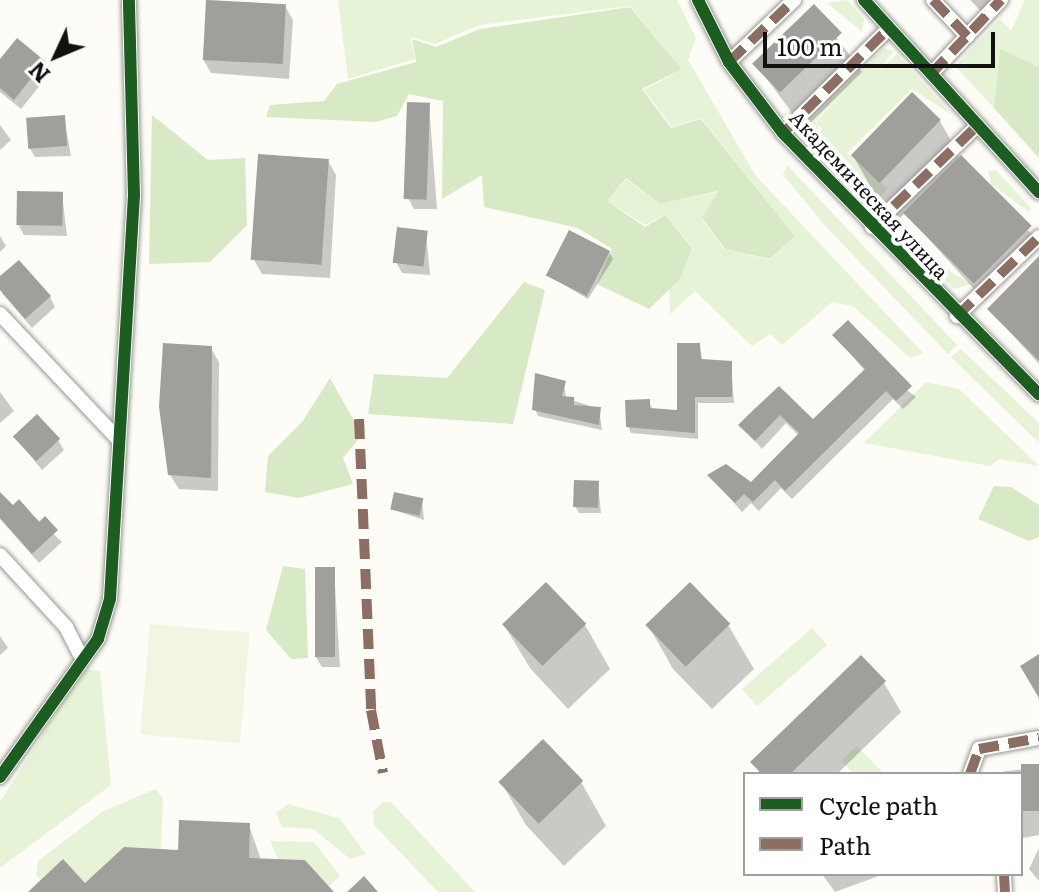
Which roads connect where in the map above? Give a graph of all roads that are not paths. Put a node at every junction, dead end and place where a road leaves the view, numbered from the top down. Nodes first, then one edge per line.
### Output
1 (129, 0) edge
2 (698, 0) edge
3 (794, 0) edge
4 (864, 0) edge
5 (933, 0) edge
6 (1001, 0) edge
7 (889, 28) junction
8 (967, 36) junction
9 (729, 62) junction
10 (931, 74) junction
11 (978, 125) junction
12 (783, 133) junction
13 (1039, 192) edge
14 (872, 227) junction
15 (1039, 237) edge
16 (0, 314) edge
17 (957, 316) junction
18 (1039, 394) edge
19 (118, 439) junction
20 (0, 555) edge
21 (80, 655) junction
22 (1039, 738) edge
23 (971, 772) edge
24 (0, 777) edge

1 - 19 street
2 - 9 street, Академическая улица
3 - 9 street
4 - 7 street
5 - 8 street
6 - 8 street
7 - 10 street
7 - 12 street
8 - 10 street
9 - 12 street, Академическая улица
10 - 11 street
11 - 13 street
11 - 14 street
12 - 14 street, Академическая улица
14 - 17 street, Академическая улица
15 - 17 street
16 - 19 street
17 - 18 street, Академическая улица
19 - 21 street
20 - 21 street
21 - 24 street
22 - 23 street

